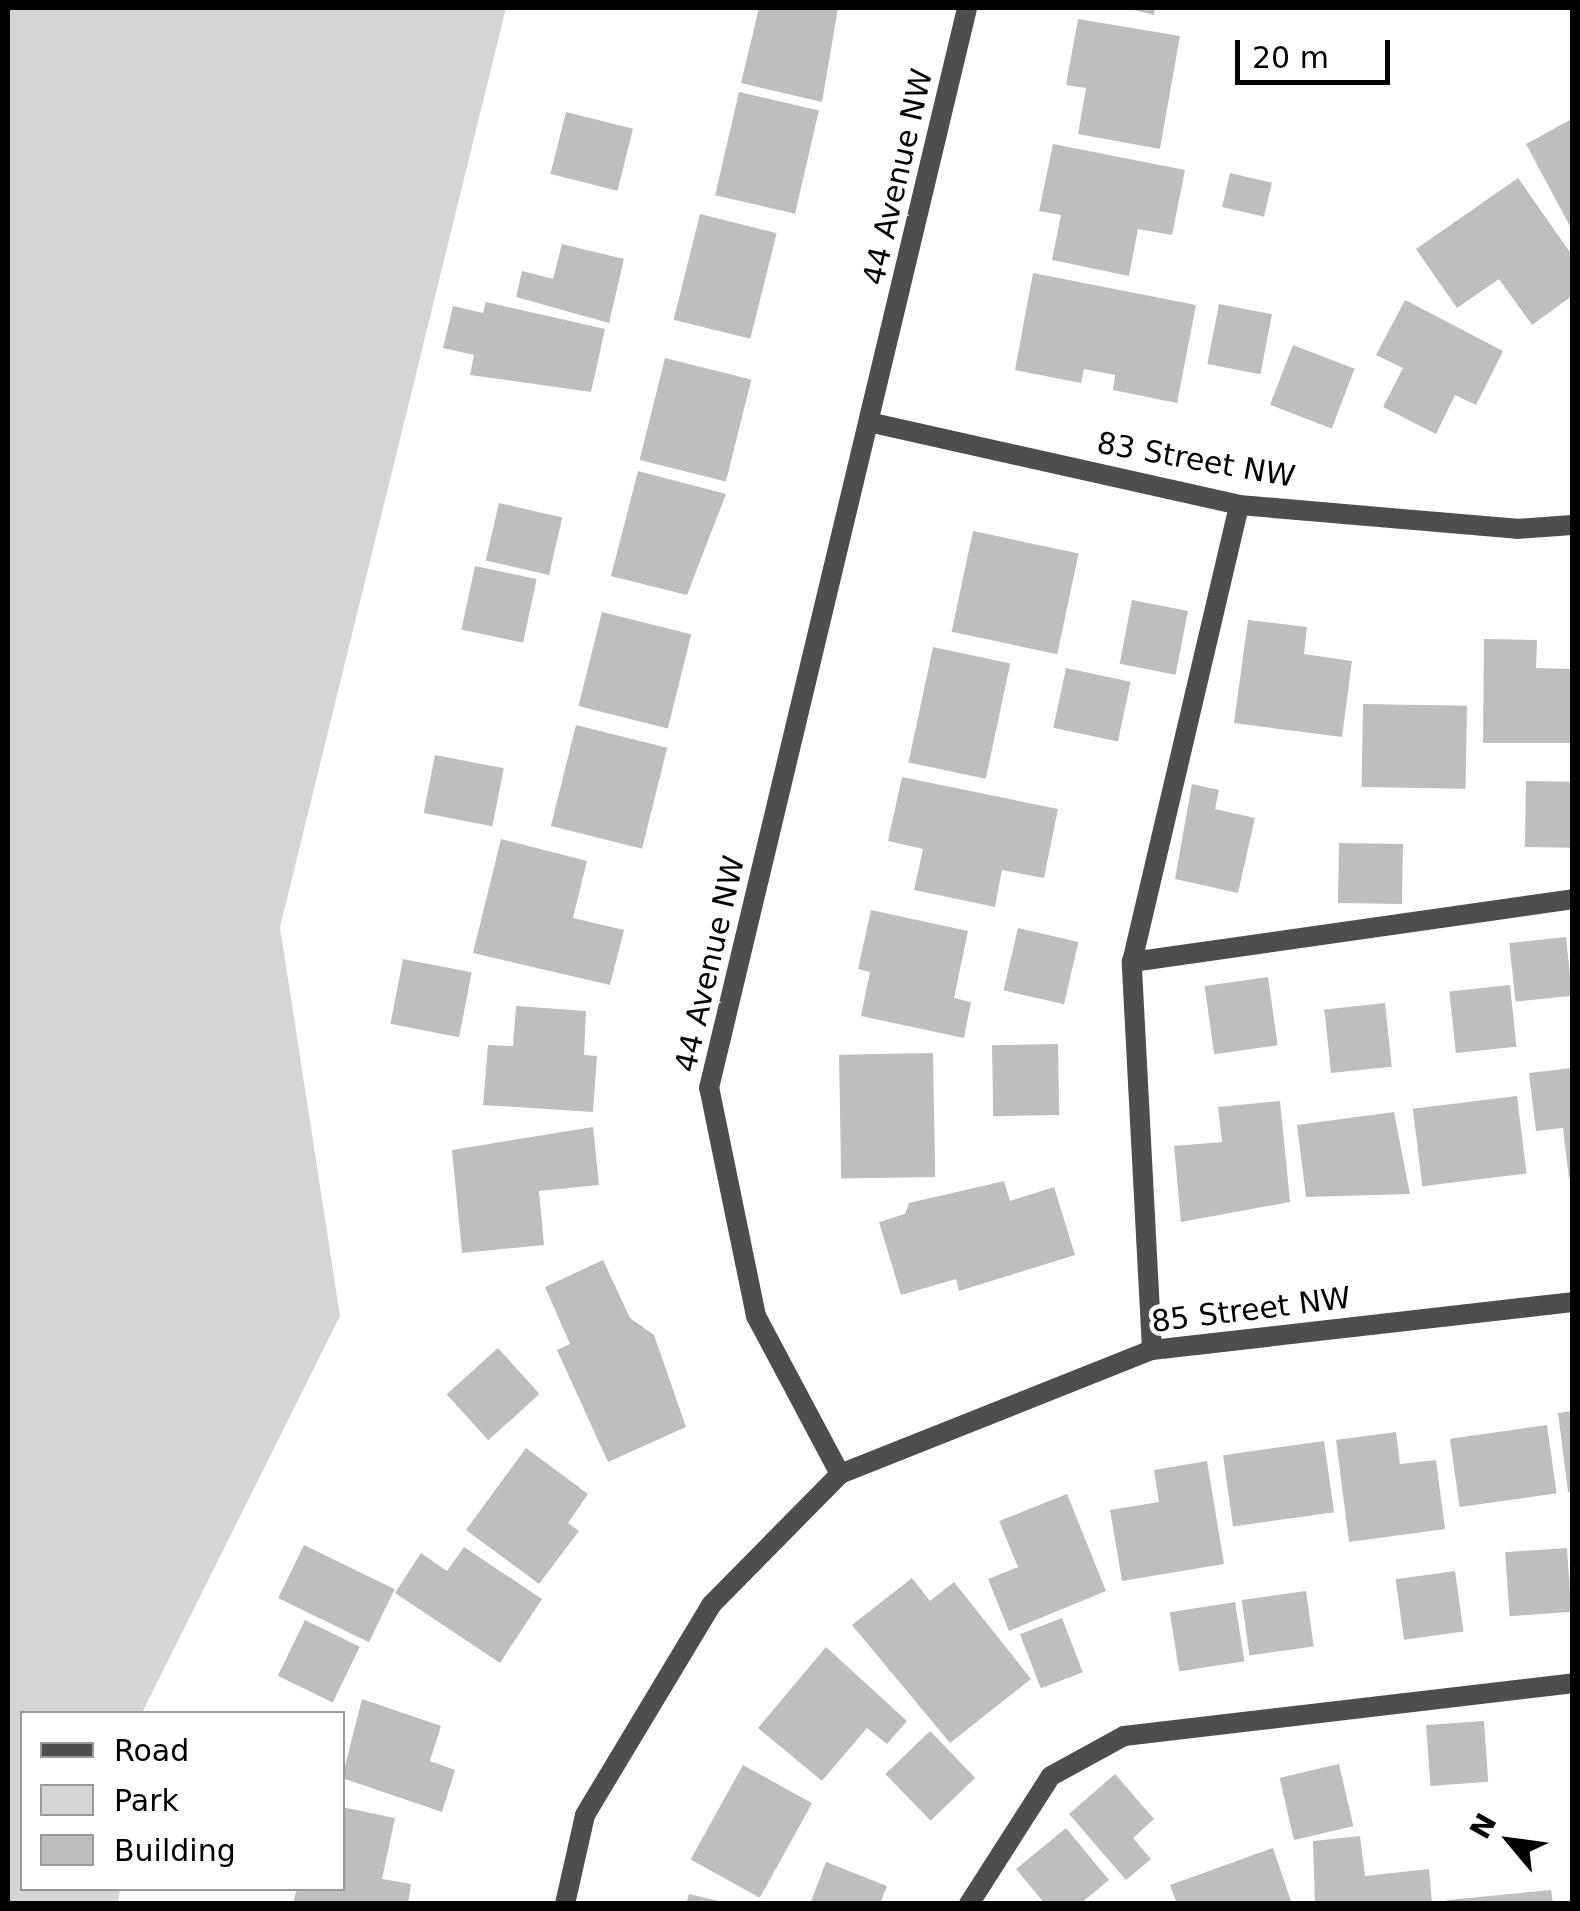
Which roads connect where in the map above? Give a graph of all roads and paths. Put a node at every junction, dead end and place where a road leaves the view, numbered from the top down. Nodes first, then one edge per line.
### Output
1 (967, 8) edge
2 (873, 423) junction
3 (1239, 505) junction
4 (1572, 525) edge
5 (1572, 899) edge
6 (1132, 962) junction
7 (1572, 1302) edge
8 (1152, 1350) junction
9 (840, 1474) junction
10 (1572, 1683) edge
11 (564, 1904) edge
12 (969, 1904) edge

1 - 2 street, 44 Avenue NW
2 - 3 street, 83 Street NW
2 - 9 street, 44 Avenue NW
3 - 4 street, 83 Street NW
3 - 6 street
5 - 6 street
6 - 8 street
7 - 8 street, 85 Street NW
8 - 9 street, 85 Street NW
9 - 11 street
10 - 12 street

